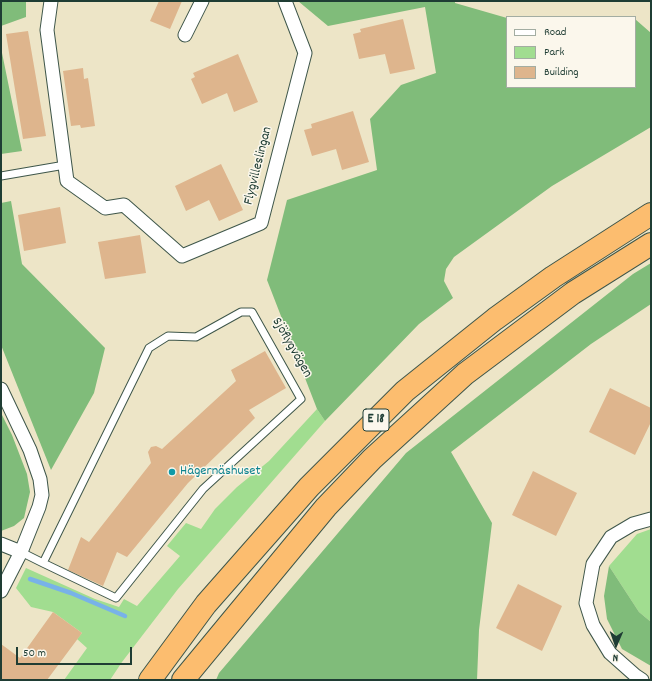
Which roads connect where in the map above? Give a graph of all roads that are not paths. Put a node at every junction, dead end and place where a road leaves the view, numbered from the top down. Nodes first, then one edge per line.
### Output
1 (51, 1) edge
2 (202, 1) edge
3 (285, 1) edge
4 (185, 34) dead end
5 (65, 165) junction
6 (1, 176) edge
7 (651, 214) edge
8 (651, 244) edge
9 (1, 389) edge
10 (651, 519) edge
11 (1, 544) edge
12 (21, 552) junction
13 (43, 563) junction
14 (1, 591) edge
15 (150, 680) edge
16 (184, 680) edge
17 (642, 680) edge

1 - 5 street, Flygvilleslingan
2 - 4 street
3 - 5 street, Flygvilleslingan
5 - 6 lane
7 - 15 highway, E 18
8 - 16 highway, E 18
9 - 12 street
10 - 17 street
11 - 12 street
12 - 13 lane, Sjöflygvägen
12 - 14 street
13 - 13 lane, Sjöflygvägen

